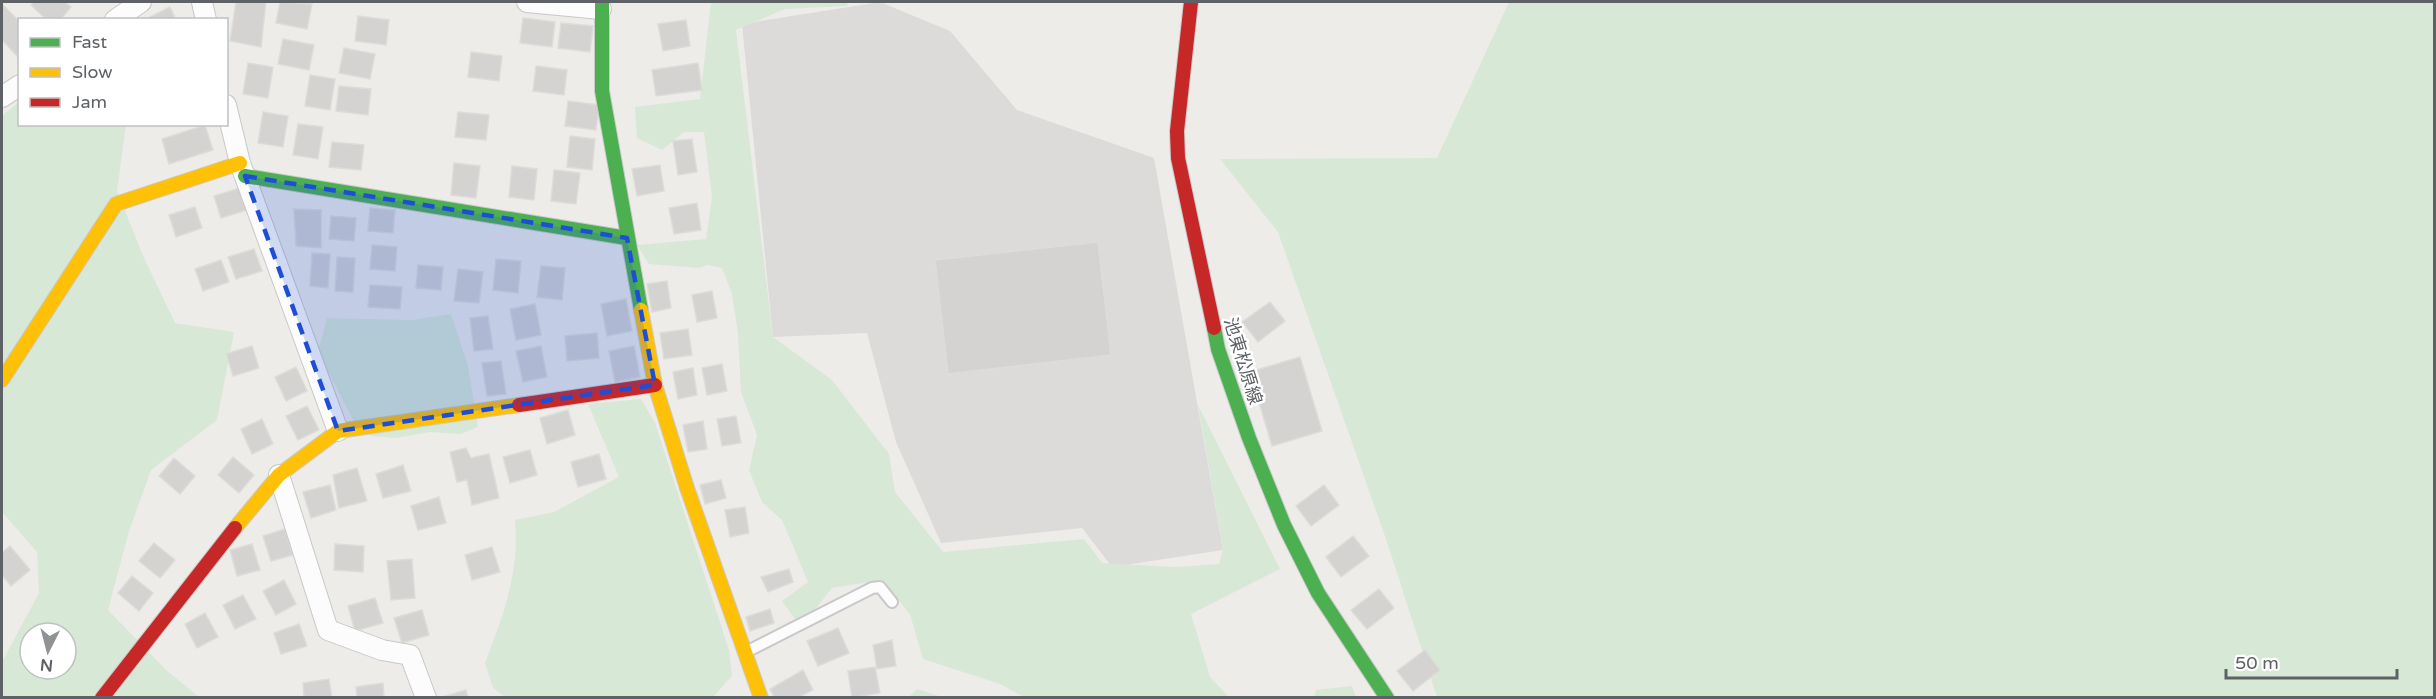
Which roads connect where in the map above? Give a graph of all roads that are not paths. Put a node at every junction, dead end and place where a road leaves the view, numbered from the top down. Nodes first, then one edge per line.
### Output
1 (141, 2) edge
2 (202, 2) edge
3 (527, 2) edge
4 (1191, 2) edge
5 (602, 5) edge
6 (118, 18) edge
7 (206, 18) edge
8 (18, 86) edge
9 (2, 97) edge
10 (228, 113) edge
11 (243, 170) junction
12 (627, 238) junction
13 (2, 380) edge
14 (655, 385) junction
15 (338, 431) junction
16 (279, 475) junction
17 (892, 602) dead end
18 (745, 652) junction
19 (102, 698) edge
20 (426, 698) edge
21 (761, 698) edge
22 (1387, 698) edge

1 - 6 street
2 - 7 street
3 - 5 street
4 - 22 street, 池東松原線
5 - 12 street
8 - 9 street
10 - 11 street
11 - 12 street
11 - 13 street
11 - 15 street
12 - 14 street
14 - 15 street
14 - 18 street
15 - 16 street
16 - 19 street
16 - 20 street
17 - 18 lane
18 - 21 street

